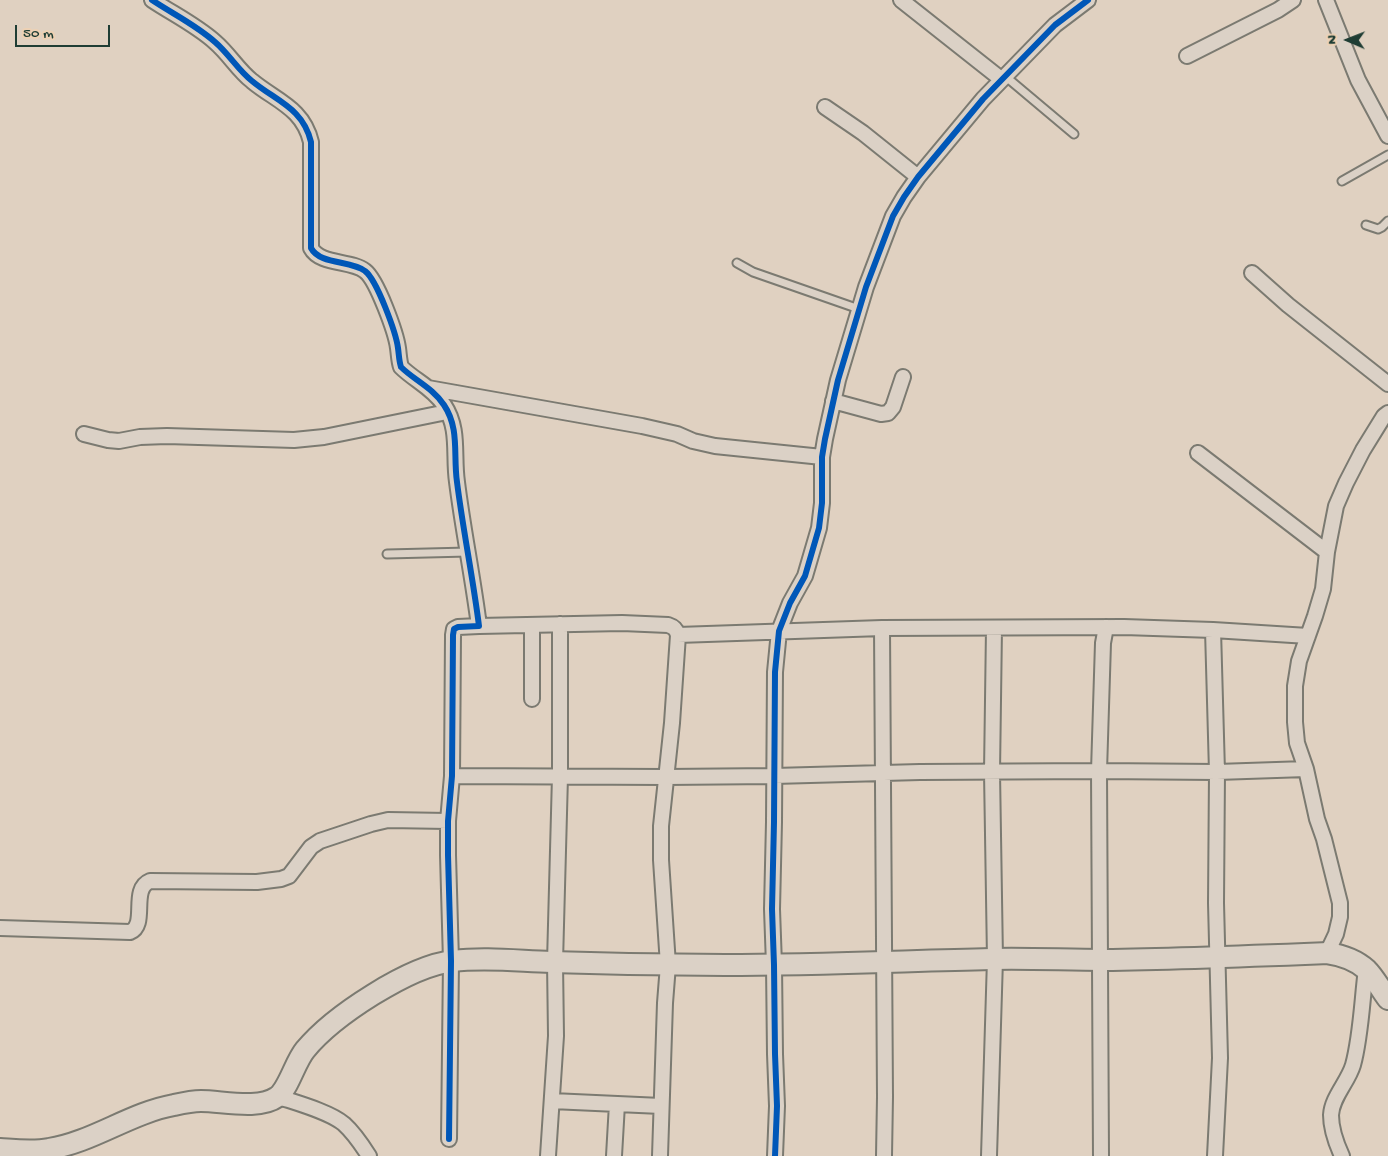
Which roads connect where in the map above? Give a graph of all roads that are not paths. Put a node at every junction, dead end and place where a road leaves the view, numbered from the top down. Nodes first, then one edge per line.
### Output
1 (152, 0) edge
2 (902, 0) edge
3 (1088, 0) edge
4 (1293, 0) edge
5 (1326, 0) edge
6 (1187, 56) dead end
7 (1003, 77) junction
8 (825, 107) dead end
9 (1074, 134) dead end
10 (1388, 136) edge
11 (1388, 155) edge
12 (918, 177) junction
13 (1342, 181) dead end
14 (1388, 221) edge
15 (1366, 225) dead end
16 (737, 263) dead end
17 (1252, 273) dead end
18 (859, 309) junction
19 (903, 377) dead end
20 (1388, 384) edge
21 (428, 388) junction
22 (833, 401) junction
23 (447, 412) junction
24 (1388, 413) edge
25 (84, 434) dead end
26 (1198, 453) dead end
27 (822, 457) junction
28 (469, 552) junction
29 (1327, 552) junction
30 (388, 554) dead end
31 (560, 624) junction
32 (532, 625) junction
33 (479, 626) junction
34 (1106, 627) junction
35 (882, 628) junction
36 (994, 628) junction
37 (1213, 630) junction
38 (779, 631) junction
39 (678, 635) junction
40 (1308, 636) junction
41 (532, 699) dead end
42 (1306, 769) junction
43 (1099, 771) junction
44 (992, 772) junction
45 (1217, 772) junction
46 (883, 774) junction
47 (452, 776) junction
48 (560, 776) junction
49 (774, 776) junction
50 (666, 777) junction
51 (448, 821) junction
52 (0, 928) edge
53 (1327, 953) junction
54 (1218, 957) junction
55 (995, 958) junction
56 (1100, 960) junction
57 (451, 961) junction
58 (555, 962) junction
59 (884, 962) junction
60 (668, 965) junction
61 (774, 965) junction
62 (1366, 969) junction
63 (1388, 999) edge
64 (278, 1097) junction
65 (552, 1101) junction
66 (617, 1104) junction
67 (661, 1106) junction
68 (449, 1139) dead end
69 (0, 1149) edge
70 (369, 1156) edge
71 (548, 1156) edge
72 (614, 1156) edge
73 (660, 1156) edge
74 (775, 1156) edge
75 (884, 1156) edge
76 (989, 1156) edge
77 (1101, 1156) edge
78 (1215, 1156) edge
79 (1342, 1156) edge

1 - 21 street
2 - 7 street
3 - 7 street
4 - 6 street
5 - 10 street
7 - 9 lane
7 - 12 street
8 - 12 street
11 - 13 lane
12 - 18 street
14 - 15 lane
16 - 18 lane
17 - 20 street
18 - 22 street
19 - 22 street
21 - 23 street
21 - 27 street
22 - 27 street
23 - 25 street
23 - 28 street
24 - 29 street
26 - 29 street
27 - 38 street
28 - 30 lane
28 - 33 street
29 - 40 street
31 - 32 street
31 - 39 street
31 - 48 street
32 - 33 street
32 - 41 street
33 - 47 street
34 - 36 street
34 - 37 street
34 - 43 street
35 - 36 street
35 - 38 street
35 - 46 street
36 - 44 street
37 - 40 street
37 - 45 street
38 - 39 street
38 - 49 street
39 - 50 street
40 - 42 street
42 - 45 street
42 - 53 street
43 - 44 street
43 - 45 street
43 - 56 street
44 - 46 street
44 - 55 street
45 - 54 street
46 - 49 street
46 - 59 street
47 - 48 street
47 - 51 street
48 - 50 street
48 - 58 street
49 - 50 street
49 - 61 street
50 - 60 street
51 - 52 street
51 - 57 street
53 - 54 main road
53 - 62 main road
54 - 56 main road
54 - 78 street
55 - 56 main road
55 - 59 main road
55 - 76 street
56 - 77 street
57 - 58 main road
57 - 64 main road
57 - 68 street
58 - 60 main road
58 - 65 street
59 - 61 main road
59 - 75 street
60 - 61 main road
60 - 67 street
61 - 74 street
62 - 63 main road
62 - 79 street
64 - 69 main road
64 - 70 street
65 - 66 street
65 - 71 street
66 - 67 street
66 - 72 street
67 - 73 street

